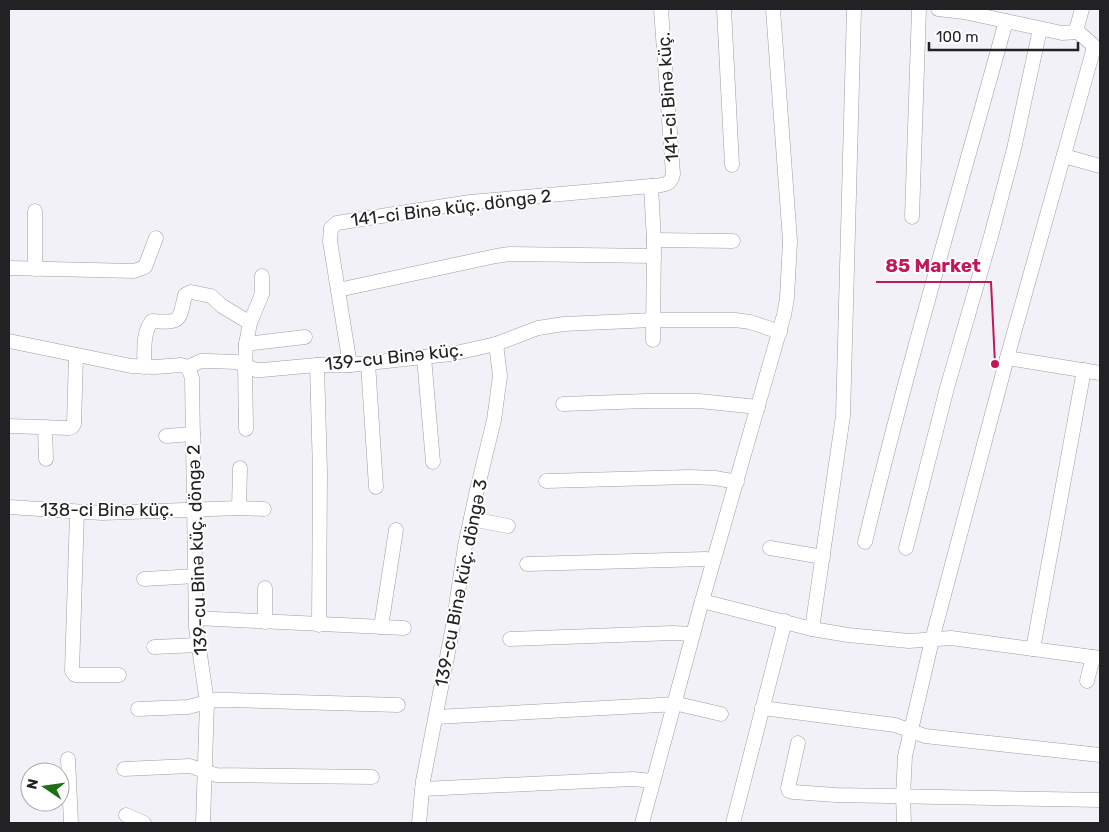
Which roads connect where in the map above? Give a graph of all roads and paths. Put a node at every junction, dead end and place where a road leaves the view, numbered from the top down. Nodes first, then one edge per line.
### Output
1 (661, 9) edge
2 (724, 9) edge
3 (773, 9) edge
4 (854, 9) edge
5 (919, 9) edge
6 (938, 9) edge
7 (1082, 9) edge
8 (1006, 21) junction
9 (1040, 29) junction
10 (1078, 32) junction
11 (1097, 44) edge
12 (1064, 156) junction
13 (732, 165) dead end
14 (1100, 166) edge
15 (652, 186) junction
16 (35, 212) dead end
17 (912, 217) dead end
18 (156, 238) dead end
19 (654, 240) junction
20 (733, 241) dead end
21 (654, 256) junction
22 (9, 268) edge
23 (35, 269) junction
24 (262, 276) dead end
25 (338, 290) junction
26 (653, 320) junction
27 (250, 323) junction
28 (780, 332) junction
29 (305, 337) dead end
30 (653, 340) dead end
31 (9, 341) edge
32 (246, 344) junction
33 (496, 344) junction
34 (76, 355) junction
35 (424, 357) junction
36 (1007, 358) junction
37 (368, 363) junction
38 (245, 365) junction
39 (350, 365) junction
40 (318, 366) junction
41 (144, 367) junction
42 (188, 367) junction
43 (1084, 370) junction
44 (1100, 373) edge
45 (564, 404) dead end
46 (758, 407) junction
47 (9, 426) edge
48 (45, 427) junction
49 (246, 429) dead end
50 (193, 434) junction
51 (166, 436) dead end
52 (46, 459) dead end
53 (433, 462) dead end
54 (240, 468) dead end
55 (546, 481) dead end
56 (737, 482) junction
57 (376, 487) dead end
58 (9, 507) edge
59 (240, 508) junction
60 (264, 509) dead end
61 (195, 510) junction
62 (77, 512) junction
63 (471, 519) junction
64 (508, 526) dead end
65 (396, 530) dead end
66 (865, 542) dead end
67 (770, 548) dead end
68 (906, 548) dead end
69 (823, 557) junction
70 (713, 560) junction
71 (527, 564) dead end
72 (196, 576) junction
73 (144, 579) dead end
74 (266, 588) dead end
75 (702, 600) junction
76 (196, 618) junction
77 (785, 621) junction
78 (265, 622) junction
79 (319, 625) junction
80 (381, 627) junction
81 (404, 628) dead end
82 (812, 629) junction
83 (693, 634) junction
84 (510, 639) dead end
85 (932, 640) junction
86 (198, 645) junction
87 (154, 647) dead end
88 (1033, 649) junction
89 (1096, 658) edge
90 (119, 675) dead end
91 (1087, 681) dead end
92 (207, 702) junction
93 (398, 705) dead end
94 (673, 705) junction
95 (762, 708) junction
96 (138, 709) dead end
97 (721, 714) dead end
98 (436, 717) junction
99 (911, 730) junction
100 (798, 743) dead end
101 (1100, 755) edge
102 (68, 759) dead end
103 (124, 768) dead end
104 (204, 771) junction
105 (372, 777) dead end
106 (653, 781) junction
107 (422, 789) junction
108 (903, 796) junction
109 (1100, 800) edge
110 (126, 815) dead end
111 (71, 823) edge
112 (144, 823) edge
113 (203, 823) edge
114 (419, 823) edge
115 (642, 823) edge
116 (733, 823) edge
117 (904, 823) edge

1 - 15 street, 141-ci Binə küç.
2 - 13 street
3 - 28 street
4 - 69 street
5 - 17 street
6 - 8 street
7 - 10 street
8 - 9 street
8 - 66 street
9 - 10 street
9 - 68 street
10 - 11 street
11 - 12 street
12 - 14 street
12 - 36 street
15 - 19 street, 141-ci Binə küç.
15 - 25 street, 141-ci Binə küç. döngə 2
16 - 23 street
18 - 23 street
19 - 20 street
19 - 21 street, 141-ci Binə küç.
21 - 25 street
21 - 26 street, 141-ci Binə küç.
22 - 23 street
24 - 27 street
25 - 39 street, 141-ci Binə küç. döngə 2
26 - 28 street, 139-cu Binə küç.
26 - 30 street, 141-ci Binə küç.
26 - 33 street, 139-cu Binə küç.
27 - 32 street
27 - 41 street
28 - 46 street
29 - 32 street
31 - 34 street, 139-cu Binə küç.
32 - 38 street
33 - 35 street, 139-cu Binə küç.
33 - 63 street, 139-cu Binə küç. döngə 3
34 - 41 street, 139-cu Binə küç.
34 - 48 street
35 - 37 street, 139-cu Binə küç.
35 - 53 street
36 - 43 street
36 - 85 street
37 - 39 street, 139-cu Binə küç.
37 - 57 street
38 - 40 street, 139-cu Binə küç.
38 - 42 street, 139-cu Binə küç.
38 - 49 street
39 - 40 street, 139-cu Binə küç.
40 - 79 street
41 - 42 street, 139-cu Binə küç.
42 - 50 street, 139-cu Binə küç. döngə 2
43 - 44 street
43 - 88 street
45 - 46 street
46 - 56 street
47 - 48 street
48 - 52 street
50 - 51 street
50 - 61 street, 139-cu Binə küç. döngə 2
54 - 59 street
55 - 56 street
56 - 70 street
58 - 62 street, 138-ci Binə küç.
59 - 60 street, 138-ci Binə küç.
59 - 61 street, 138-ci Binə küç.
61 - 62 street, 138-ci Binə küç.
61 - 72 street, 139-cu Binə küç. döngə 2
62 - 90 street
63 - 64 street
63 - 98 street, 139-cu Binə küç. döngə 3
65 - 80 street
67 - 69 street
69 - 82 street
70 - 71 street
70 - 75 street
72 - 73 street
72 - 76 street, 139-cu Binə küç. döngə 2
74 - 78 street
75 - 77 street
75 - 83 street
76 - 78 street
76 - 86 street, 139-cu Binə küç. döngə 2
77 - 82 street
77 - 95 street
78 - 79 street
79 - 80 street
80 - 81 street
82 - 85 street
83 - 84 street
83 - 94 street
85 - 88 street
85 - 99 street
86 - 87 street
86 - 92 street, 139-cu Binə küç. döngə 2
88 - 89 street
89 - 91 street
92 - 93 street
92 - 96 street
92 - 104 street, 139-cu Binə küç. döngə 2
94 - 97 street
94 - 98 street
94 - 106 street
95 - 99 street
95 - 116 street
98 - 107 street, 139-cu Binə küç. döngə 3
99 - 101 street
99 - 108 street
100 - 108 street
102 - 111 street
103 - 104 street
104 - 105 street
104 - 113 street, 139-cu Binə küç. döngə 2
106 - 107 street
106 - 115 street
107 - 114 street, 139-cu Binə küç. döngə 3
108 - 109 street
108 - 117 street
110 - 112 street

